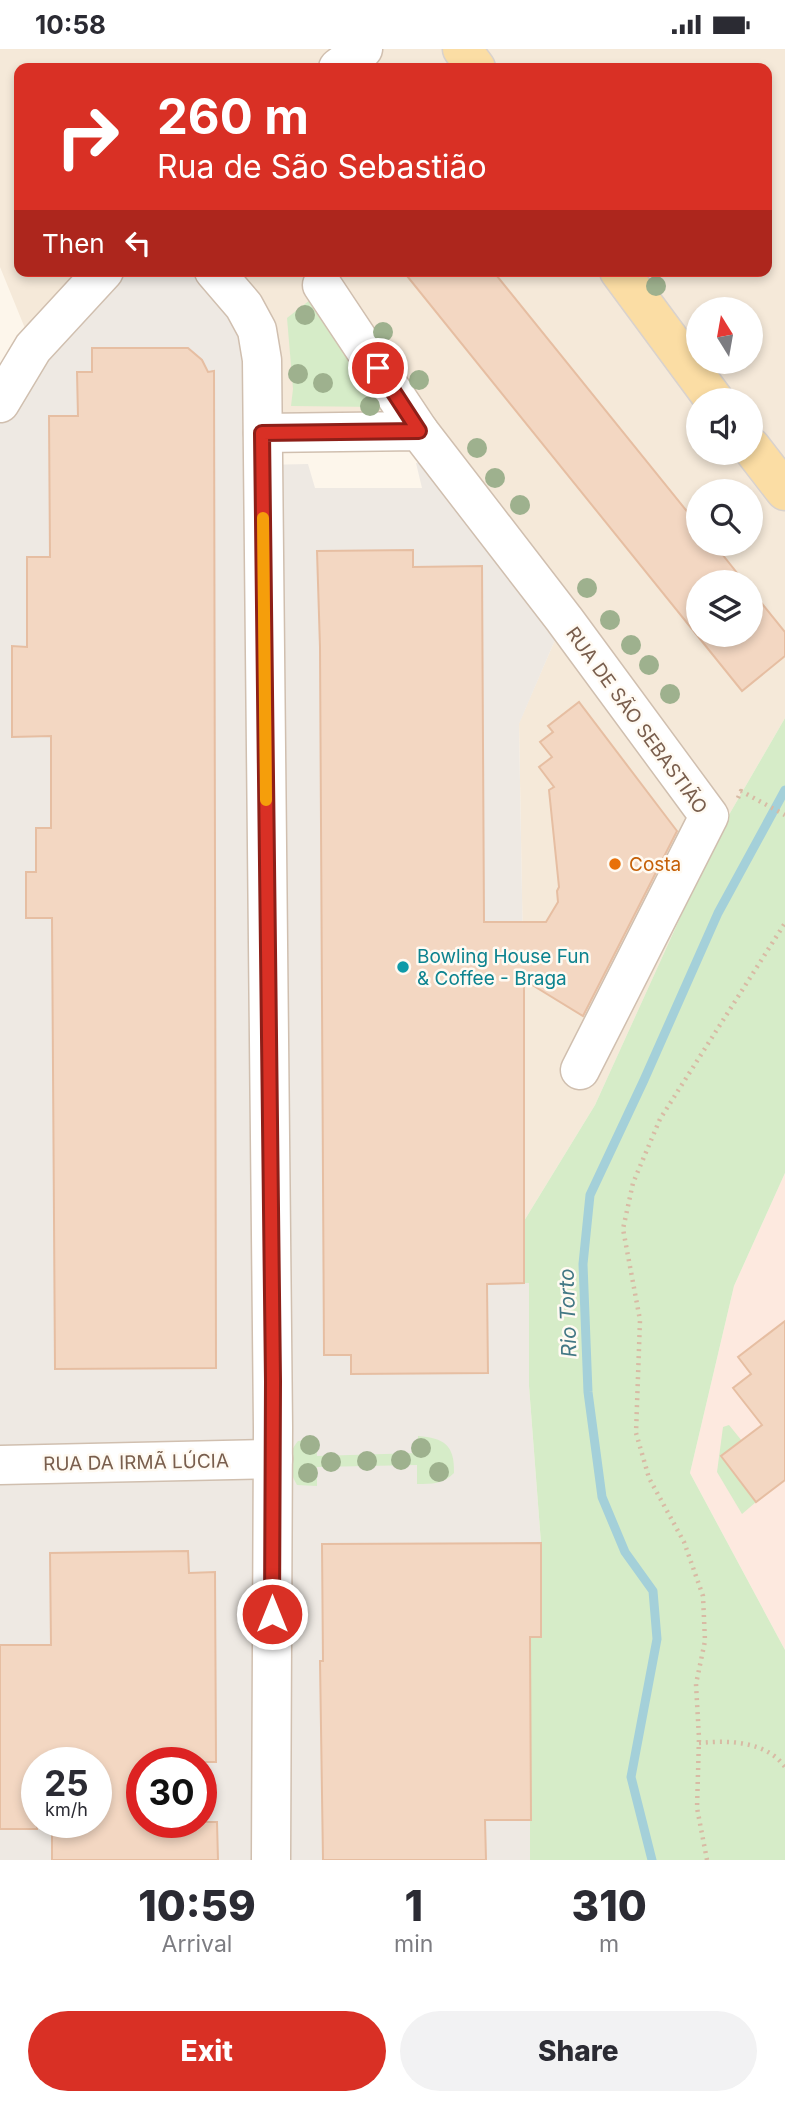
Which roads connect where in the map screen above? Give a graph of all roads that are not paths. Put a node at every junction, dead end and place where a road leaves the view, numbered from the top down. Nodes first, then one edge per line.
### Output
1 (363, 49) edge
2 (345, 63) edge
3 (98, 277) edge
4 (219, 277) edge
5 (622, 277) edge
6 (322, 285) dead end
7 (705, 388) edge
8 (0, 403) edge
9 (419, 431) junction
10 (262, 433) junction
11 (763, 463) edge
12 (785, 491) edge
13 (580, 1070) dead end
14 (273, 1459) junction
15 (0, 1465) edge
16 (271, 1860) edge

1 - 2 street
3 - 8 street
4 - 10 street
5 - 7 main road
6 - 9 street, RUA DE SÃO SEBASTIÃO
9 - 10 street
9 - 13 street, RUA DE SÃO SEBASTIÃO
10 - 14 street
11 - 12 main road
14 - 15 street, RUA DA IRMÃ LÚCIA
14 - 16 street

